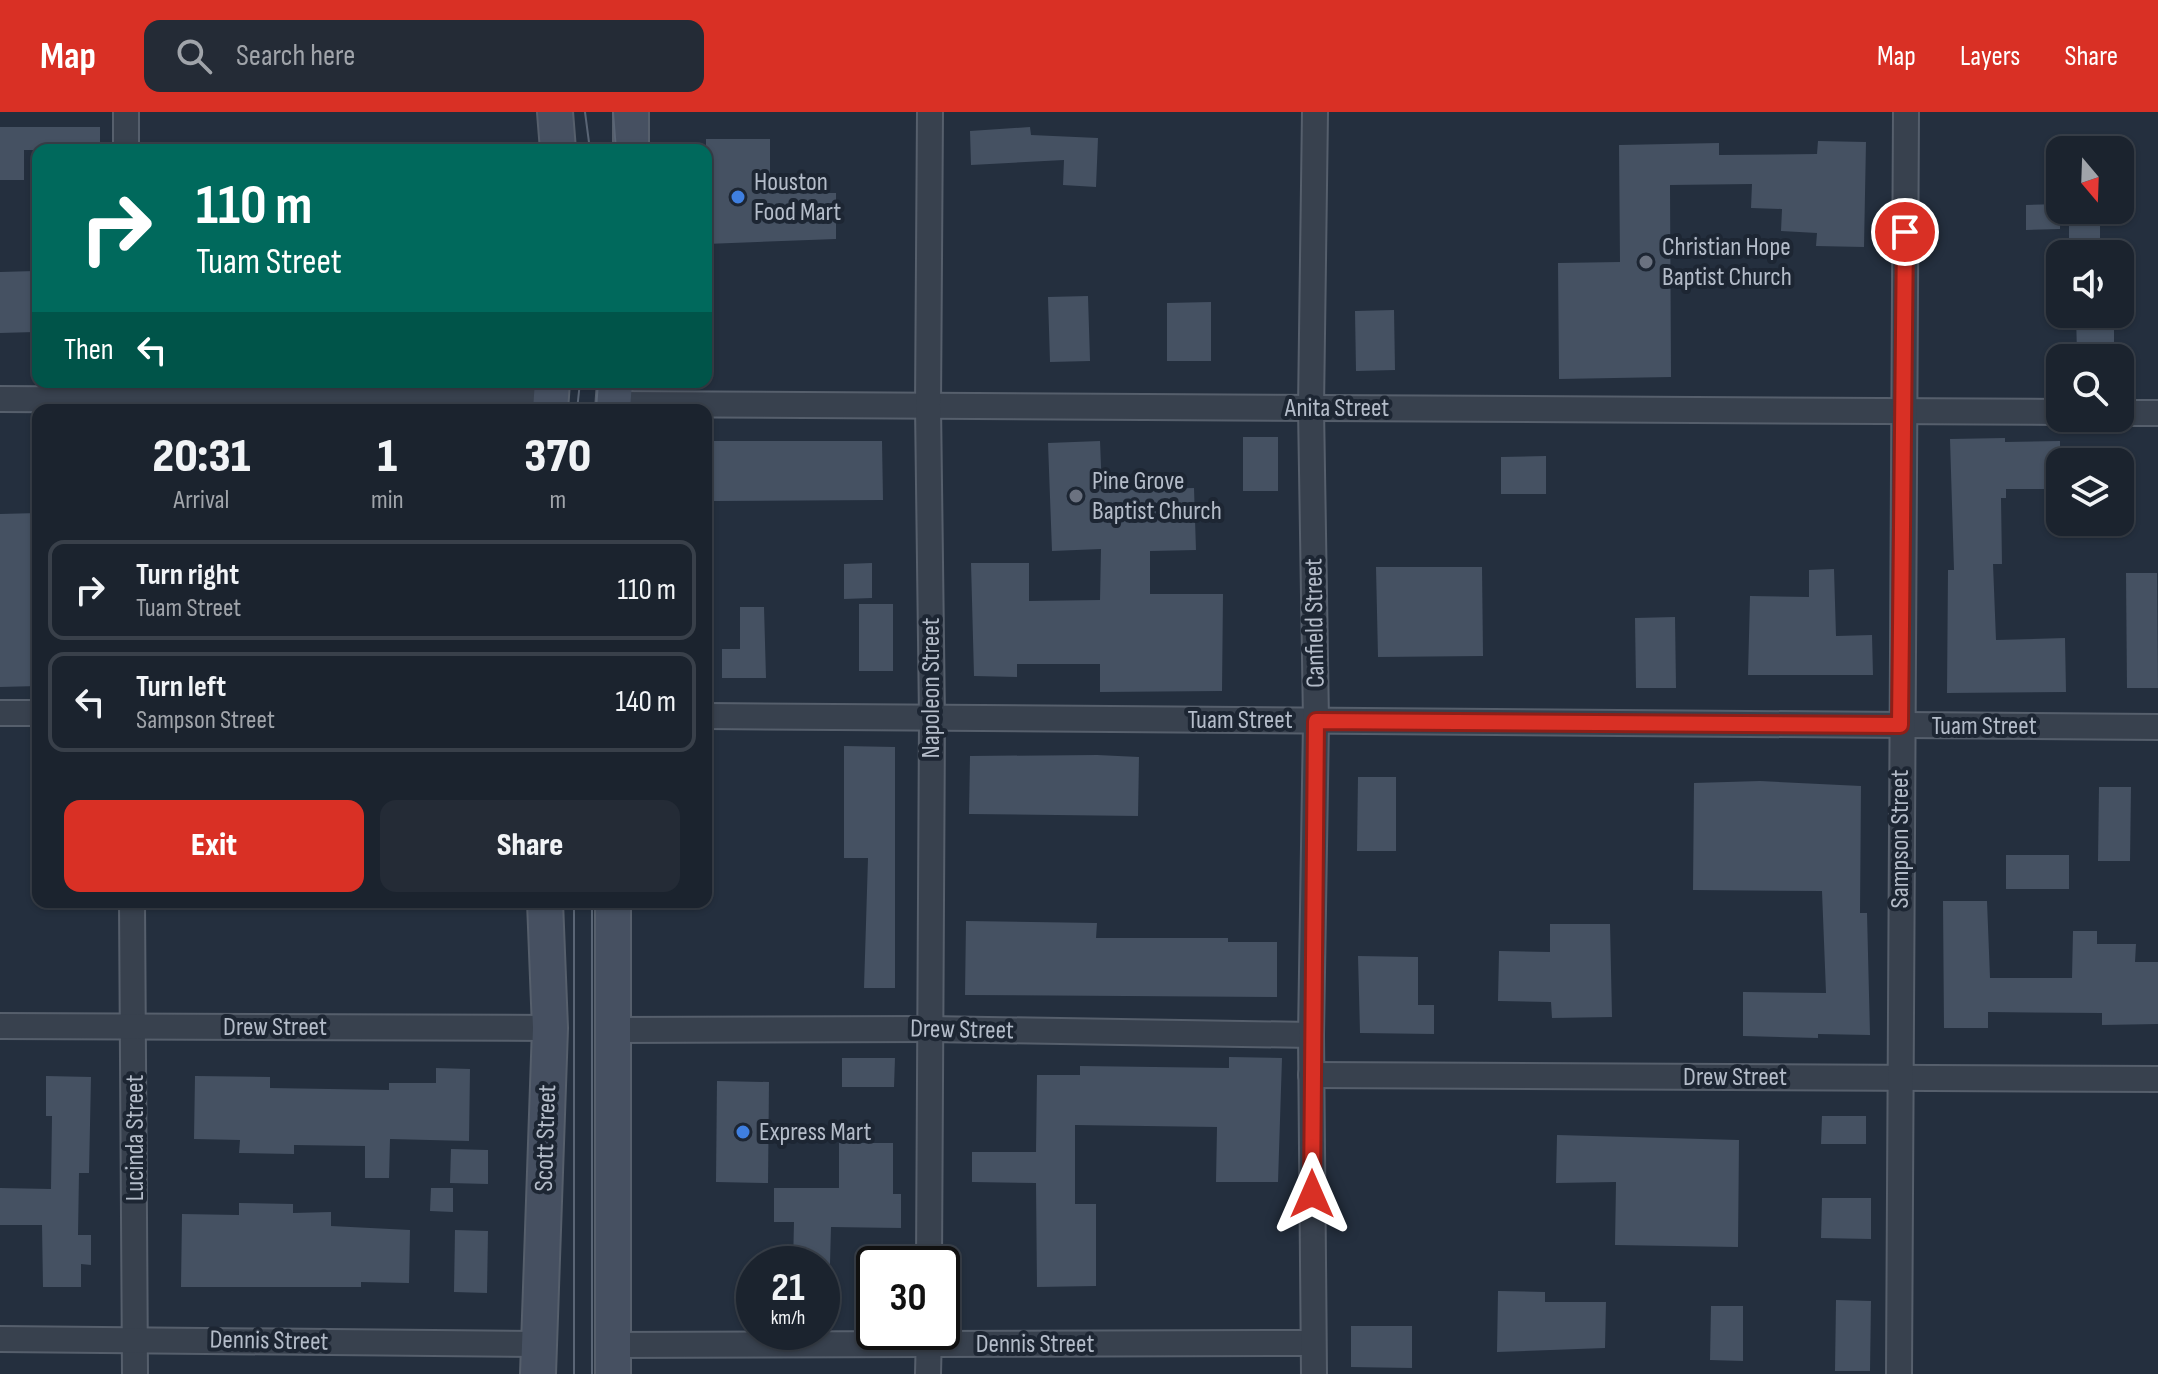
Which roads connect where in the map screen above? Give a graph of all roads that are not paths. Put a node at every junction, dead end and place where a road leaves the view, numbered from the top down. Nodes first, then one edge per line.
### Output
1 (126, 112) edge
2 (555, 112) edge
3 (631, 112) edge
4 (930, 112) edge
5 (1315, 112) edge
6 (1906, 112) edge
7 (126, 144) edge
8 (558, 144) edge
9 (631, 144) edge
10 (126, 397) edge
11 (551, 398) edge
12 (0, 399) edge
13 (614, 399) edge
14 (928, 406) junction
15 (1311, 408) junction
16 (1903, 411) junction
17 (2046, 412) edge
18 (2134, 413) edge
19 (2158, 413) edge
20 (0, 713) edge
21 (32, 713) edge
22 (712, 716) edge
23 (932, 718) junction
24 (1316, 721) junction
25 (1900, 725) junction
26 (2158, 727) edge
27 (132, 908) edge
28 (545, 908) edge
29 (613, 908) edge
30 (0, 1026) edge
31 (135, 1027) junction
32 (550, 1028) junction
33 (929, 1029) junction
34 (614, 1030) junction
35 (1311, 1035) junction
36 (1311, 1075) junction
37 (1899, 1078) junction
38 (2158, 1079) edge
39 (929, 1246) edge
40 (960, 1338) edge
41 (0, 1339) edge
42 (135, 1340) junction
43 (856, 1343) edge
44 (1313, 1343) junction
45 (929, 1350) edge
46 (538, 1359) edge
47 (613, 1359) edge
48 (135, 1374) edge
49 (928, 1374) edge
50 (1314, 1374) edge
51 (1899, 1374) edge

1 - 7 street
2 - 8 main road
3 - 9 main road
4 - 14 street, Napoleon Street
5 - 15 street, Canfield Street
6 - 16 street, Sampson Street
10 - 11 street
10 - 12 street
13 - 14 street, Anita Street
14 - 15 street, Anita Street
14 - 23 street, Napoleon Street
15 - 16 street, Anita Street
15 - 24 street, Canfield Street
16 - 17 street, Anita Street
16 - 25 street, Sampson Street
18 - 19 street
20 - 21 street
22 - 23 street, Tuam Street
23 - 24 street, Tuam Street
23 - 33 street, Napoleon Street
24 - 25 street, Tuam Street
24 - 35 street, Canfield Street
25 - 26 street, Tuam Street
25 - 37 street, Sampson Street
27 - 31 street, Lucinda Street
28 - 32 main road, Scott Street
29 - 34 main road
30 - 31 street, Drew Street
31 - 32 street, Drew Street
31 - 42 street, Lucinda Street
32 - 46 main road, Scott Street
33 - 34 street, Drew Street
33 - 35 street, Drew Street
33 - 39 street, Napoleon Street
34 - 47 main road
35 - 36 street, Canfield Street
36 - 37 street, Drew Street
36 - 44 street, Canfield Street
37 - 38 street, Drew Street
37 - 51 street, Sampson Street
40 - 44 street, Dennis Street
41 - 42 street, Dennis Street
42 - 46 street, Dennis Street
42 - 48 street, Lucinda Street
43 - 47 street, Dennis Street
44 - 50 street, Canfield Street
45 - 49 street

